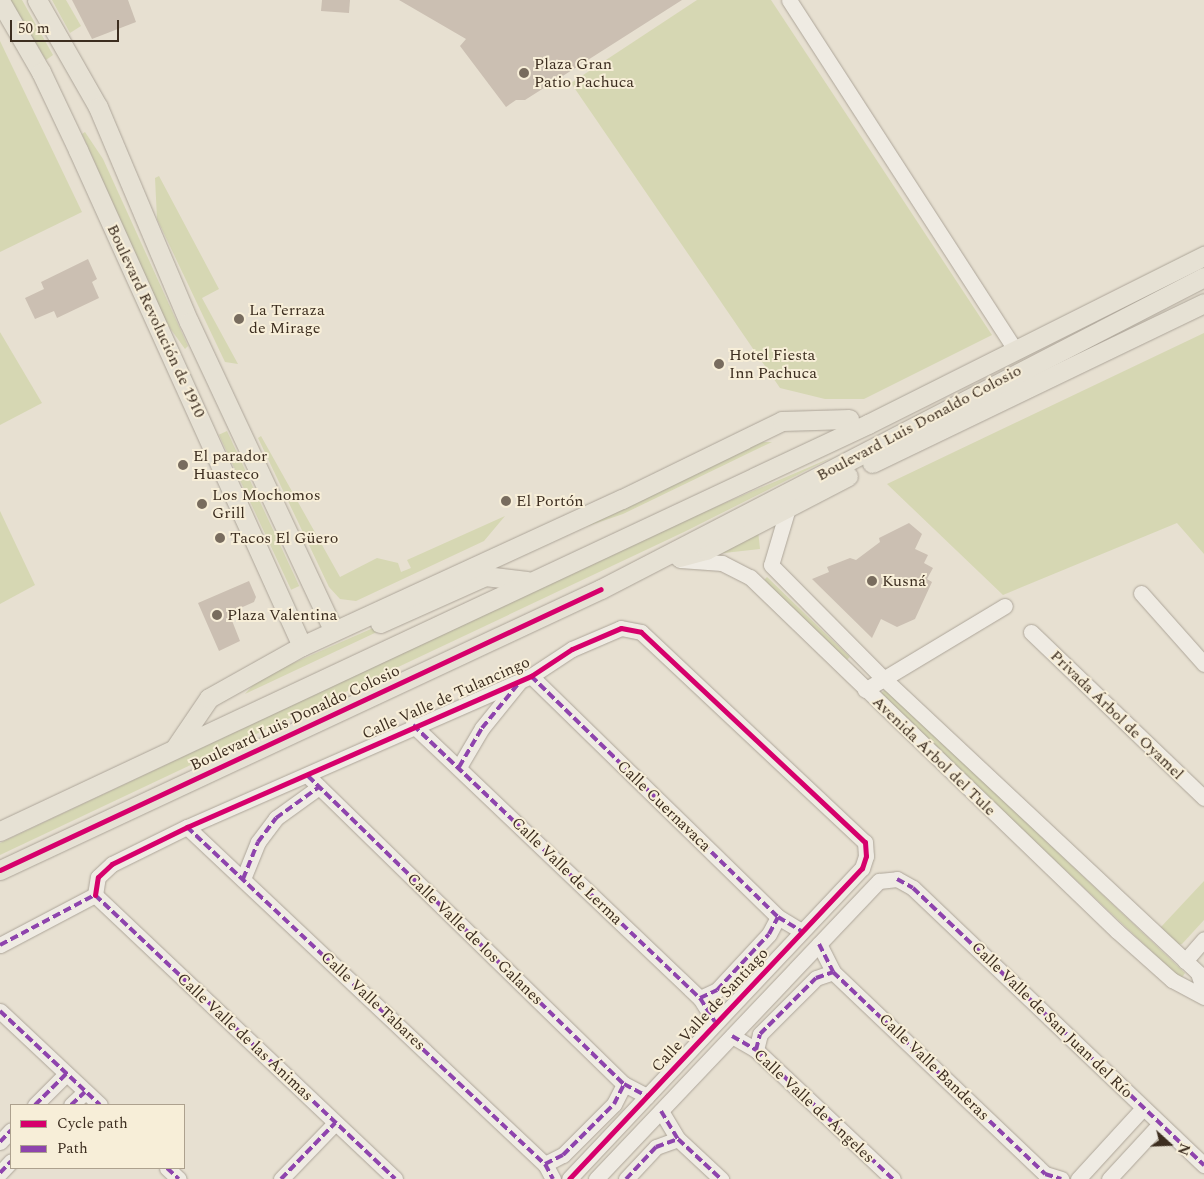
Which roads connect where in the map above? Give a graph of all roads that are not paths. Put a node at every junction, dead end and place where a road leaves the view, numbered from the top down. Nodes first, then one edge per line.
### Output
1 (37, 0) edge
2 (789, 0) edge
3 (0, 1) edge
4 (1204, 255) edge
5 (1204, 277) edge
6 (1204, 303) edge
7 (1011, 343) junction
8 (848, 419) junction
9 (690, 508) junction
10 (788, 508) junction
11 (668, 559) junction
12 (770, 565) junction
13 (635, 571) junction
14 (750, 577) junction
15 (528, 581) junction
16 (1141, 593) dead end
17 (1005, 606) dead end
18 (334, 631) junction
19 (1031, 632) dead end
20 (302, 646) junction
21 (864, 658) junction
22 (1204, 664) edge
23 (846, 672) junction
24 (882, 676) junction
25 (526, 678) junction
26 (865, 690) junction
27 (413, 725) junction
28 (174, 750) junction
29 (459, 767) junction
30 (308, 776) junction
31 (319, 787) junction
32 (1204, 798) edge
33 (188, 827) junction
34 (0, 831) edge
35 (866, 856) joint
36 (0, 870) edge
37 (244, 879) junction
38 (897, 880) joint
39 (95, 895) junction
40 (778, 917) junction
41 (801, 931) junction
42 (1204, 939) edge
43 (0, 944) edge
44 (818, 944) junction
45 (1185, 961) junction
46 (1201, 970) edge
47 (833, 972) junction
48 (758, 976) junction
49 (774, 990) junction
50 (1185, 990) junction
51 (1204, 992) edge
52 (1204, 997) edge
53 (700, 998) junction
54 (0, 1011) edge
55 (715, 1022) junction
56 (732, 1036) junction
57 (756, 1050) junction
58 (66, 1074) junction
59 (624, 1084) junction
60 (85, 1092) junction
61 (647, 1096) junction
62 (36, 1104) edge
63 (72, 1104) edge
64 (99, 1104) edge
65 (1143, 1108) junction
66 (662, 1111) junction
67 (335, 1123) junction
68 (1160, 1124) junction
69 (10, 1131) edge
70 (678, 1139) junction
71 (0, 1142) edge
72 (605, 1142) junction
73 (618, 1154) junction
74 (10, 1162) edge
75 (545, 1164) junction
76 (1204, 1165) edge
77 (168, 1169) edge
78 (0, 1173) edge
79 (1045, 1176) edge
80 (179, 1179) edge
81 (281, 1179) edge
82 (395, 1179) edge
83 (553, 1179) edge
84 (569, 1179) edge
85 (596, 1179) edge
86 (626, 1179) edge
87 (721, 1179) edge
88 (893, 1179) edge
89 (1061, 1179) edge
90 (1078, 1179) edge
91 (1109, 1179) edge

1 - 18 main road, Boulevard Revolución de 1910
2 - 7 street
3 - 20 main road, Boulevard Revolución de 1910
4 - 7 main road, Boulevard Luis Donaldo Colosio
4 - 9 main road, Boulevard Luis Donaldo Colosio
5 - 13 main road, Boulevard Luis Donaldo Colosio
6 - 10 main road, Boulevard Luis Donaldo Colosio
7 - 8 main road, Boulevard Luis Donaldo Colosio
8 - 9 main road, Boulevard Luis Donaldo Colosio
8 - 18 main road
9 - 15 main road, Boulevard Luis Donaldo Colosio
10 - 11 main road, Boulevard Luis Donaldo Colosio
10 - 12 street
11 - 13 main road, Boulevard Luis Donaldo Colosio
11 - 14 street, Avenida Árbol del Tule
12 - 14 street
12 - 21 street, Avenida Árbol del Tule
13 - 36 main road, Boulevard Luis Donaldo Colosio
14 - 23 street, Avenida Árbol del Tule
15 - 18 main road
15 - 28 main road, Boulevard Luis Donaldo Colosio
16 - 22 street
17 - 24 street
18 - 20 main road
19 - 32 street, Privada Árbol de Oyamel
20 - 28 main road
21 - 23 street
21 - 24 street, Avenida Árbol del Tule
23 - 26 street, Avenida Árbol del Tule
24 - 26 street
24 - 45 street, Avenida Árbol del Tule
25 - 27 street, Calle Valle de Tulancingo
25 - 29 street
25 - 35 street, Calle Valle de Tulancingo
25 - 40 street, Calle Cuernavaca
26 - 50 street, Avenida Árbol del Tule
27 - 29 street, Calle Valle de Lerma
27 - 30 street, Calle Valle de Tulancingo
28 - 34 main road, Boulevard Luis Donaldo Colosio
29 - 53 street, Calle Valle de Lerma
30 - 31 street, Calle Valle de los Galanes
30 - 33 street, Calle Valle de Tulancingo
31 - 37 street
31 - 59 street, Calle Valle de los Galanes
33 - 37 street, Calle Valle Tabares
33 - 39 street, Calle Valle de Tulancingo
35 - 41 street, Calle Valle de Santiago
37 - 75 street, Calle Valle Tabares
38 - 44 street, Calle Valle de Santiago
38 - 65 street, Calle Valle de San Juan del Río
39 - 43 street
39 - 67 street, Calle Valle de las Ánimas
40 - 41 street, Calle Cuernavaca
40 - 53 street
41 - 48 street, Calle Valle de Santiago
42 - 45 street
44 - 47 street, Calle Valle Banderas
44 - 49 street, Calle Valle de Santiago
45 - 46 street, Avenida Árbol del Tule
46 - 50 street
46 - 51 street
47 - 57 street
47 - 79 street, Calle Valle Banderas
48 - 49 street
48 - 55 street, Calle Valle de Santiago
49 - 56 street, Calle Valle de Santiago
50 - 52 street
53 - 55 street, Calle Valle de Lerma
54 - 58 street
55 - 61 street, Calle Valle de Santiago
56 - 57 street, Calle Valle de Ángeles
56 - 66 street, Calle Valle de Santiago
57 - 88 street, Calle Valle de Ángeles
58 - 60 street
58 - 62 street
59 - 61 street, Calle Valle de los Galanes
59 - 75 street
60 - 63 street
60 - 64 street
61 - 72 street, Calle Valle de Santiago
65 - 68 street, Calle Valle de San Juan del Río
65 - 90 street
66 - 70 street
66 - 73 street, Calle Valle de Santiago
67 - 81 street
67 - 82 street, Calle Valle de las Ánimas
68 - 76 street, Calle Valle de San Juan del Río
68 - 91 street
69 - 71 street
70 - 86 street
70 - 87 street
72 - 73 street
72 - 84 street, Calle Valle de Santiago
73 - 85 street, Calle Valle de Santiago
74 - 78 street
75 - 83 street, Calle Valle Tabares
77 - 80 street
79 - 89 street, Calle Valle Banderas

